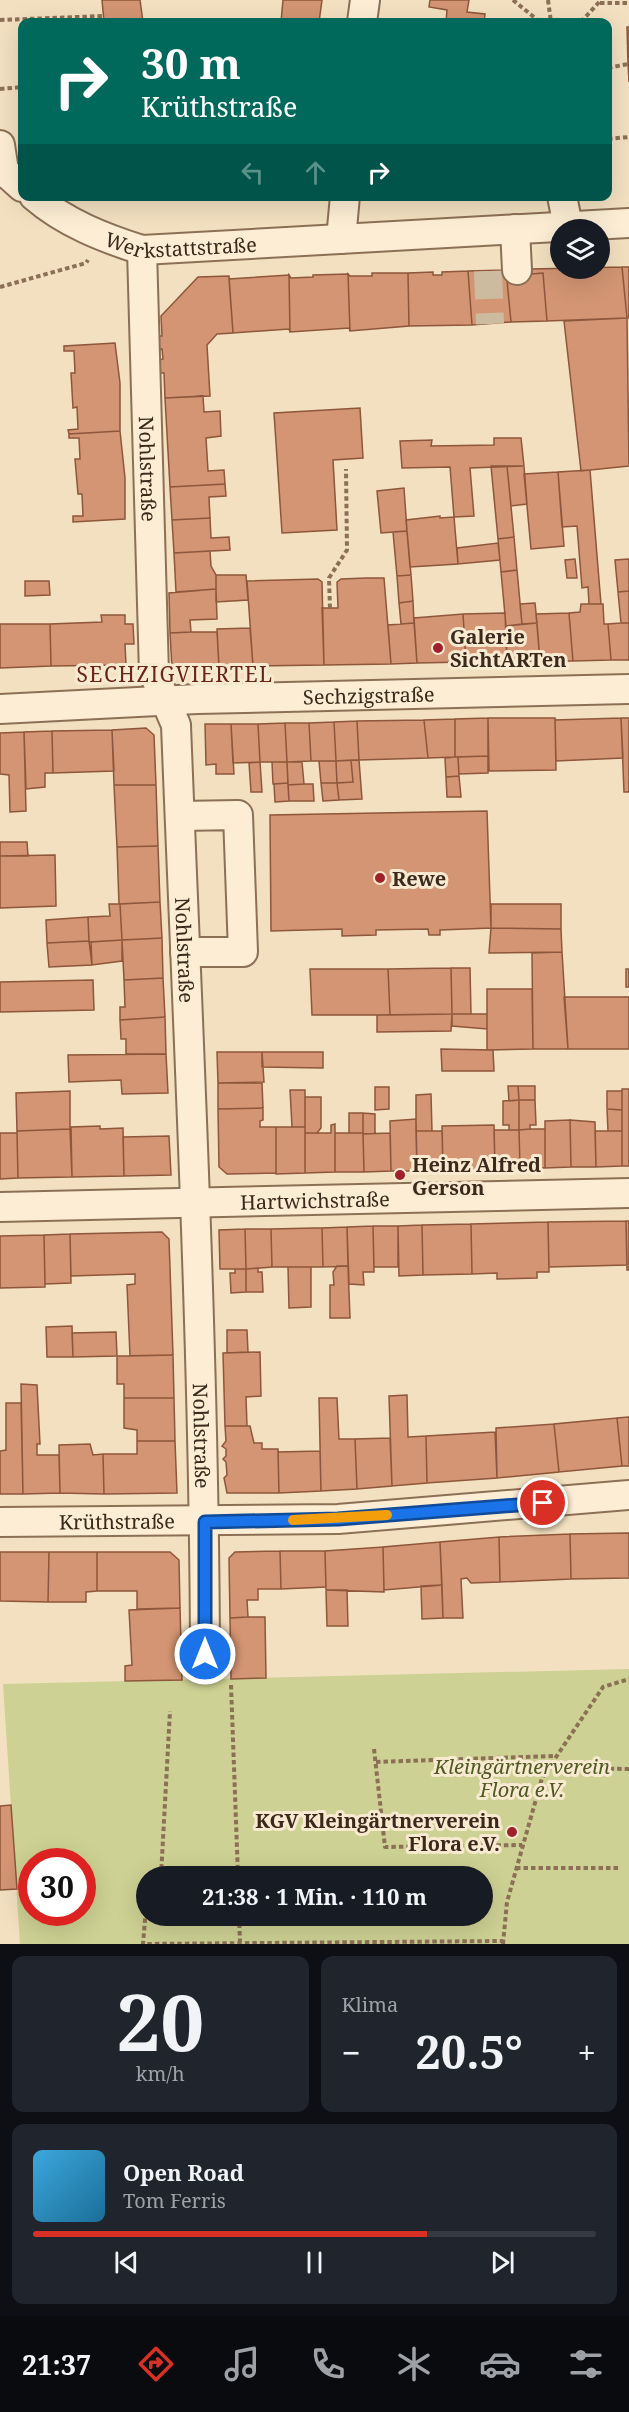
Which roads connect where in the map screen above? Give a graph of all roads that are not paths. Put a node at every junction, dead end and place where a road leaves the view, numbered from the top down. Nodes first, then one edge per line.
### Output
1 (365, 0) edge
2 (363, 18) edge
3 (40, 201) edge
4 (345, 201) edge
5 (563, 201) edge
6 (567, 219) edge
7 (629, 223) edge
8 (610, 224) edge
9 (550, 227) edge
10 (515, 229) junction
11 (341, 239) junction
12 (142, 250) junction
13 (517, 270) tunnel mouth
14 (629, 688) edge
15 (165, 701) junction
16 (0, 709) edge
17 (180, 816) junction
18 (185, 952) junction
19 (629, 1193) edge
20 (195, 1203) junction
21 (0, 1207) edge
22 (629, 1495) edge
23 (0, 1522) edge
24 (205, 1522) junction
25 (205, 1654) dead end

1 - 2 street
3 - 12 street, Werkstattstraße
4 - 11 street
5 - 6 street
7 - 8 street, Werkstattstraße
9 - 10 street, Werkstattstraße
10 - 11 street, Werkstattstraße
10 - 13 street
11 - 12 street, Werkstattstraße
12 - 15 street, Nohlstraße
14 - 15 street, Sechzigstraße
15 - 16 street, Sechzigstraße
15 - 17 street, Nohlstraße
17 - 18 street, Nohlstraße
17 - 18 street
18 - 20 street, Nohlstraße
19 - 20 street, Hartwichstraße
20 - 21 street, Hartwichstraße
20 - 24 street, Nohlstraße
22 - 24 street, Krüthstraße
23 - 24 street, Krüthstraße
24 - 25 street, Nohlstraße

